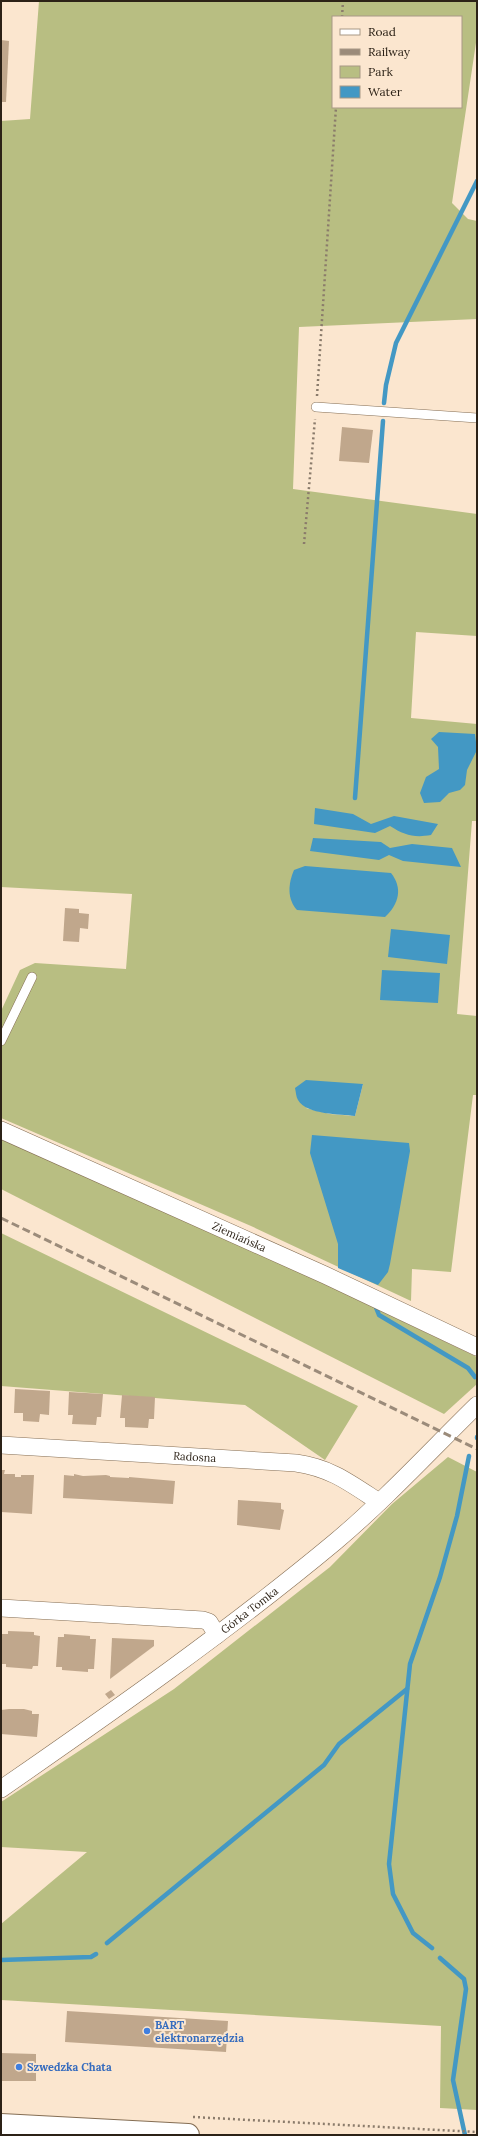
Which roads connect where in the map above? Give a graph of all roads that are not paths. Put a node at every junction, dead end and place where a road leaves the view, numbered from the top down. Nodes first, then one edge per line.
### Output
1 (316, 406) road end
2 (477, 418) edge
3 (32, 978) dead end
4 (1, 1041) edge
5 (1, 1130) edge
6 (477, 1347) edge
7 (477, 1405) edge
8 (1, 1445) edge
9 (379, 1502) junction
10 (1, 1608) edge
11 (217, 1635) junction
12 (1, 1790) edge
13 (1, 2125) edge
14 (188, 2126) edge
15 (43, 2131) edge

1 - 2 lane
3 - 4 lane
5 - 6 street, Ziemiańska
7 - 9 street, Górka Tomka
8 - 9 street, Radosna
9 - 11 street, Górka Tomka
10 - 11 street
11 - 12 street, Górka Tomka
13 - 15 main road
14 - 15 main road

